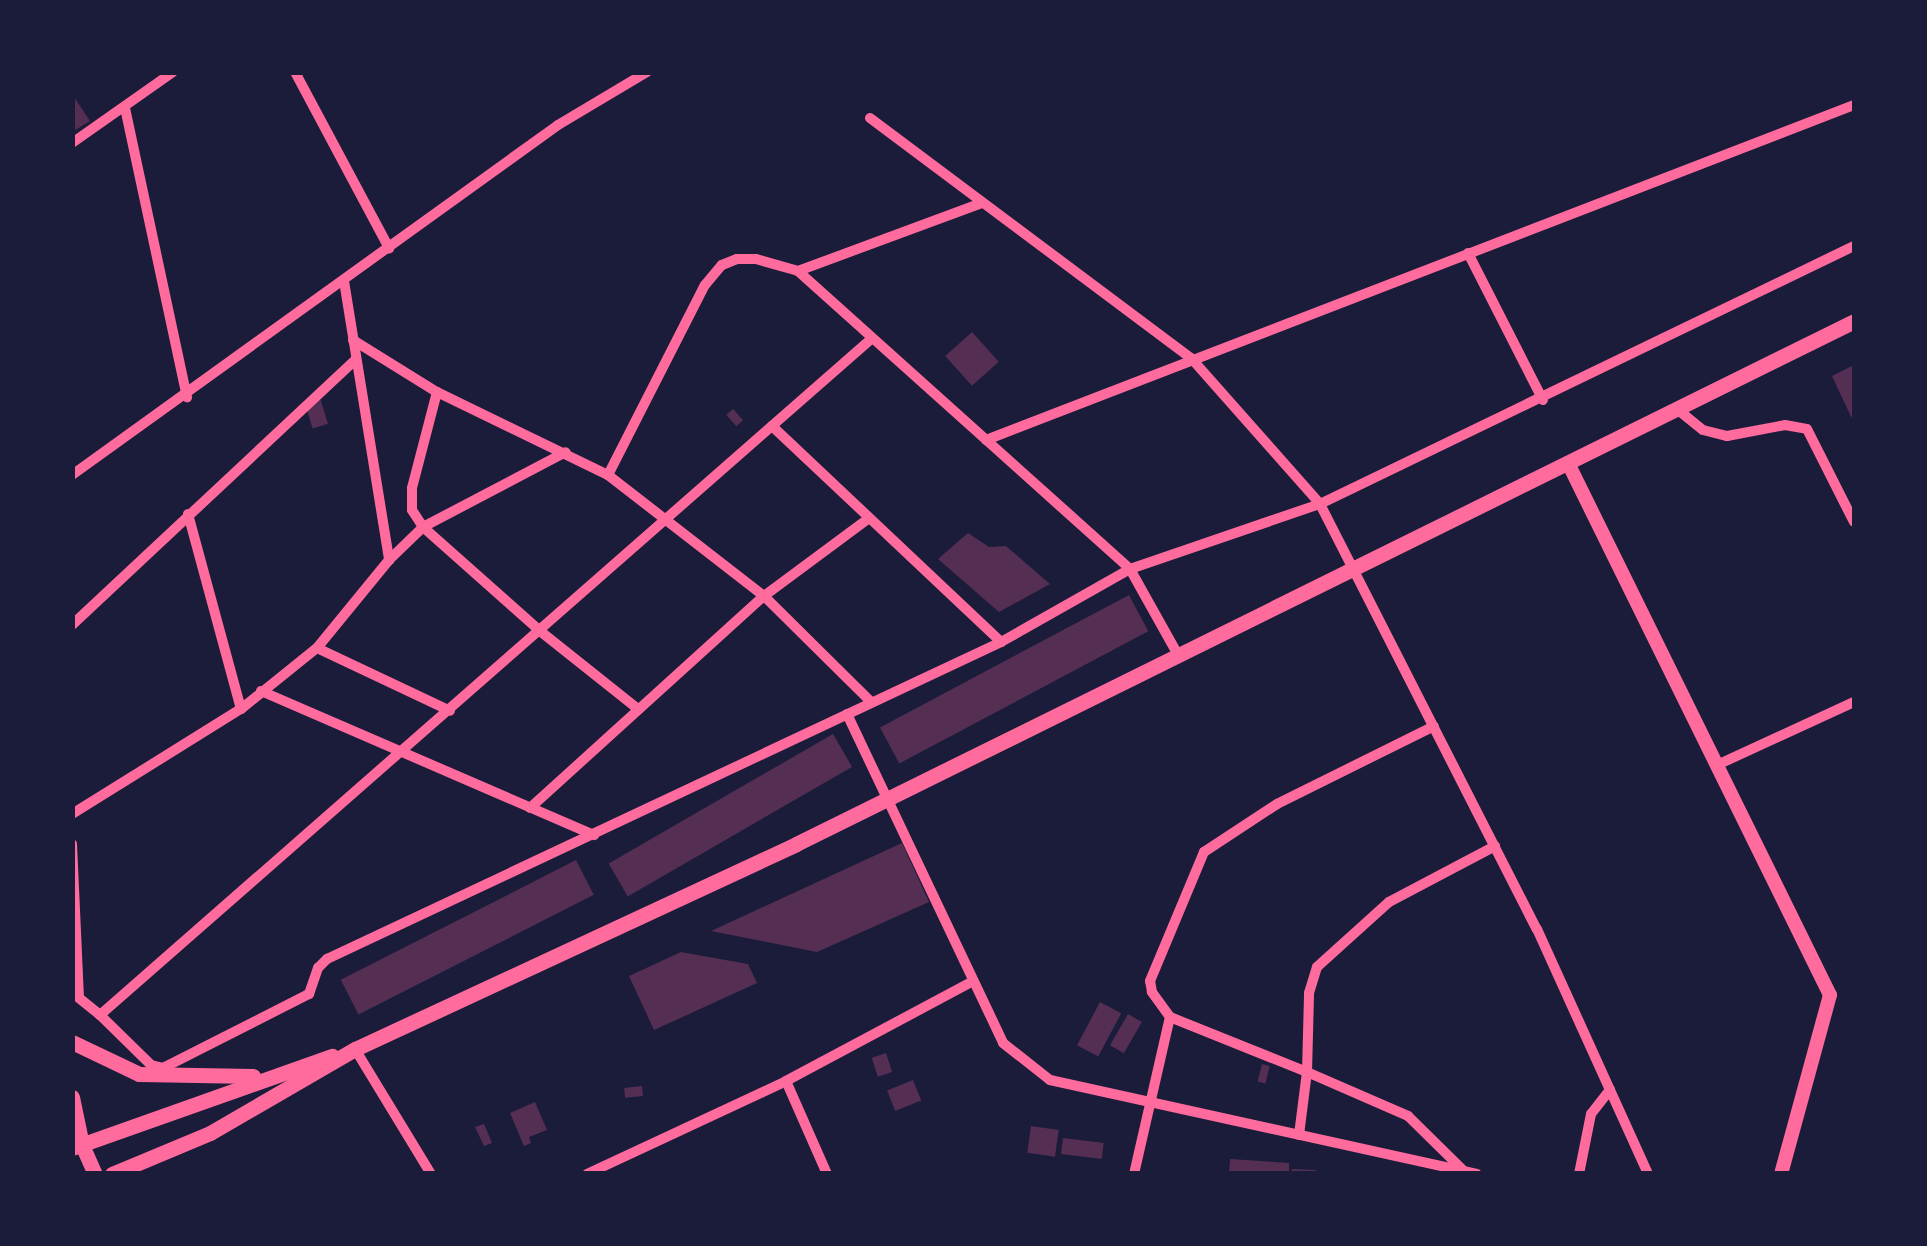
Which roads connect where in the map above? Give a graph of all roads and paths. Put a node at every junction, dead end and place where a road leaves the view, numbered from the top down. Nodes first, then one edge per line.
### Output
1 (173, 72) edge
2 (295, 72) edge
3 (647, 72) edge
4 (1854, 105) edge
5 (125, 108) junction
6 (870, 118) dead end
7 (72, 143) edge
8 (982, 203) junction
9 (1854, 246) edge
10 (388, 248) junction
11 (1468, 253) junction
12 (798, 271) junction
13 (344, 280) junction
14 (1854, 321) edge
15 (353, 340) junction
16 (870, 340) junction
17 (1190, 358) junction
18 (355, 360) junction
19 (437, 392) junction
20 (186, 397) junction
21 (1544, 400) junction
22 (1677, 409) junction
23 (772, 426) junction
24 (986, 440) junction
25 (566, 452) junction
26 (1568, 463) junction
27 (72, 475) edge
28 (608, 475) junction
29 (1320, 504) junction
30 (188, 514) junction
31 (869, 518) junction
32 (664, 522) junction
33 (1854, 522) edge
34 (423, 526) junction
35 (388, 560) junction
36 (1354, 568) junction
37 (1130, 569) junction
38 (764, 596) junction
39 (72, 624) edge
40 (540, 631) junction
41 (1001, 642) junction
42 (317, 648) junction
43 (1178, 656) junction
44 (261, 690) junction
45 (870, 700) junction
46 (1854, 702) edge
47 (240, 709) junction
48 (638, 709) junction
49 (450, 710) junction
50 (847, 714) junction
51 (1434, 726) junction
52 (401, 754) junction
53 (1716, 765) junction
54 (889, 798) junction
55 (530, 808) junction
56 (72, 814) edge
57 (594, 836) junction
58 (72, 844) edge
59 (1495, 846) junction
60 (973, 981) junction
61 (76, 999) edge
62 (100, 1015) junction
63 (1170, 1017) junction
64 (72, 1042) edge
65 (355, 1050) junction
66 (1308, 1072) junction
67 (267, 1076) junction
68 (786, 1081) junction
69 (1610, 1090) junction
70 (72, 1098) edge
71 (1147, 1104) junction
72 (1299, 1136) junction
73 (77, 1147) edge
74 (607, 1162) junction
75 (1442, 1170) edge
76 (1464, 1171) junction
77 (95, 1174) edge
78 (112, 1174) edge
79 (430, 1174) edge
80 (587, 1174) edge
81 (614, 1174) edge
82 (828, 1174) edge
83 (1134, 1174) edge
84 (1478, 1174) edge
85 (1580, 1174) edge
86 (1648, 1174) edge
87 (1781, 1174) edge

1 - 5 street
2 - 10 street
3 - 10 street
4 - 11 street
5 - 7 street
5 - 20 street
6 - 8 street
8 - 12 street
8 - 17 street
9 - 21 street
10 - 13 street
11 - 17 street
11 - 21 street
12 - 16 street
12 - 28 street
13 - 15 street
13 - 20 street
14 - 22 main road
15 - 18 street
15 - 19 street
16 - 23 street
16 - 24 street
17 - 24 street
17 - 29 street
18 - 30 street
18 - 35 street
19 - 25 street
19 - 34 street
20 - 27 street
21 - 29 street
22 - 26 main road
22 - 33 street
23 - 31 street
23 - 32 street
24 - 37 street
25 - 28 street
25 - 34 street
26 - 36 main road
26 - 53 street
28 - 32 street
29 - 36 street
29 - 37 street
30 - 39 street
30 - 47 street
31 - 38 street
31 - 41 street
32 - 38 street
32 - 40 street
34 - 35 street
34 - 40 street
35 - 42 street
36 - 43 main road
36 - 51 street
37 - 41 street
37 - 43 street
38 - 45 street
38 - 48 street
40 - 48 street
40 - 49 street
41 - 45 street
42 - 44 street
42 - 49 street
43 - 54 main road
44 - 47 street
44 - 52 street
45 - 50 street
46 - 53 street
47 - 56 street
48 - 55 street
49 - 52 street
50 - 54 street
50 - 57 street
51 - 59 street
51 - 63 street
52 - 55 street
52 - 62 street
53 - 87 street
54 - 60 street
54 - 65 main road
55 - 57 street
57 - 62 street
58 - 61 street
59 - 66 street
59 - 69 street
60 - 68 street
60 - 71 street
61 - 62 street
63 - 66 street
63 - 71 street
64 - 67 main road
65 - 67 main road
65 - 78 main road
65 - 79 street
66 - 72 street
66 - 76 street
67 - 73 main road
68 - 74 street
68 - 82 street
69 - 85 street
69 - 86 street
70 - 73 main road
71 - 72 street
71 - 83 street
72 - 75 street
73 - 77 main road
74 - 80 street
74 - 81 street
75 - 76 street
76 - 84 street

